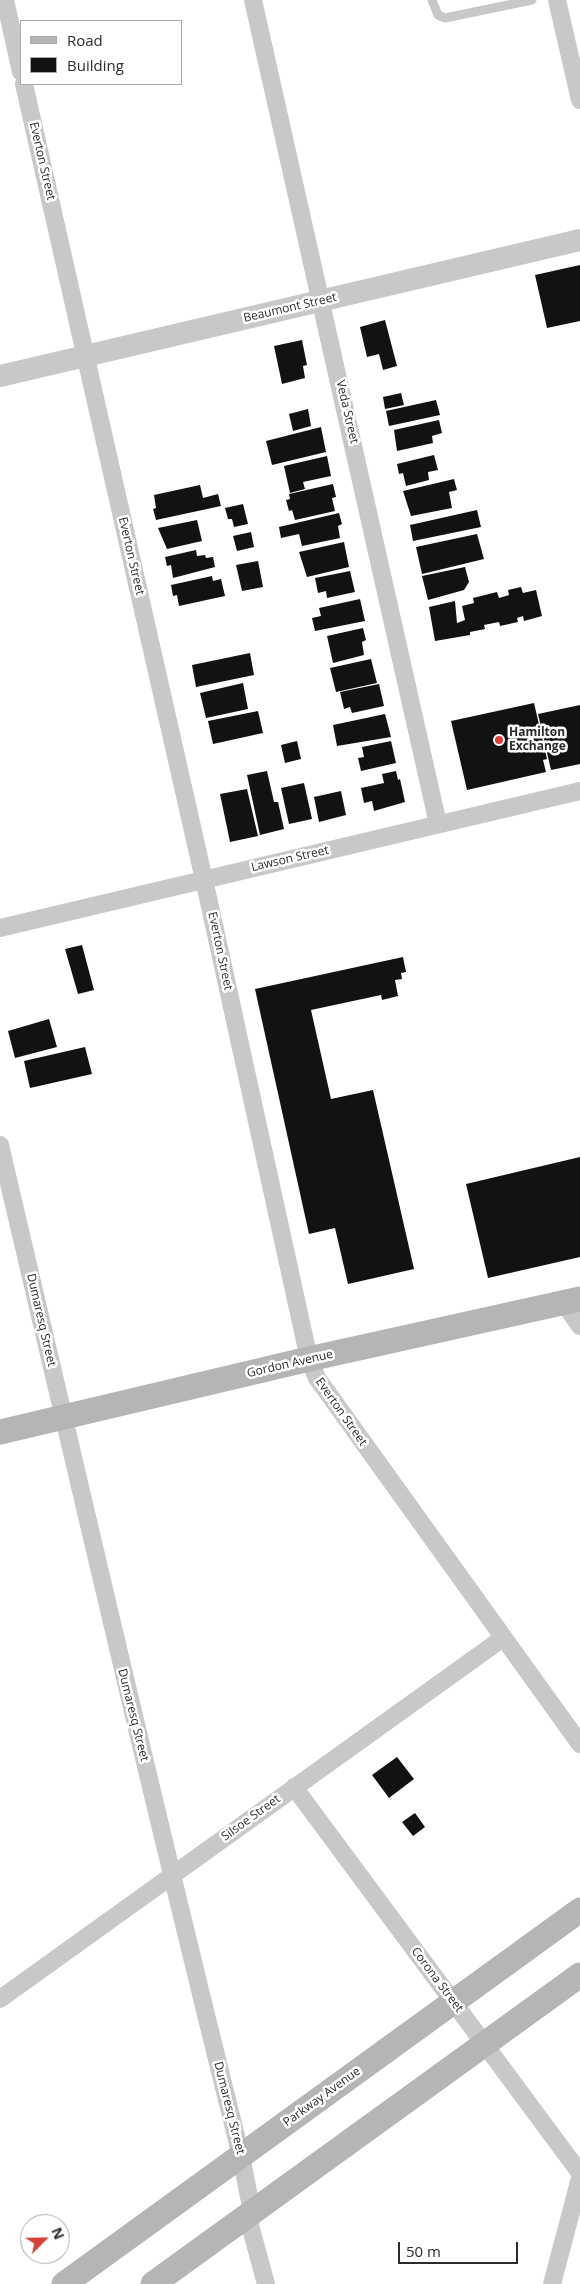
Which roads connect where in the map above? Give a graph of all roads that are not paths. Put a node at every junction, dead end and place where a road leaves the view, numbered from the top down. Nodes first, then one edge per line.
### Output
1 (5, 0) edge
2 (253, 0) edge
3 (432, 0) edge
4 (532, 0) edge
5 (557, 0) edge
6 (20, 68) edge
7 (24, 85) edge
8 (580, 99) edge
9 (580, 240) edge
10 (322, 301) junction
11 (87, 356) junction
12 (0, 376) edge
13 (580, 791) edge
14 (438, 824) junction
15 (204, 879) junction
16 (0, 928) edge
17 (0, 1145) edge
18 (572, 1301) edge
19 (580, 1326) edge
20 (308, 1359) junction
21 (64, 1417) junction
22 (0, 1432) edge
23 (503, 1638) junction
24 (580, 1744) edge
25 (294, 1787) junction
26 (172, 1875) junction
27 (580, 1910) edge
28 (580, 1975) edge
29 (0, 1999) edge
30 (453, 2002) junction
31 (484, 2043) junction
32 (241, 2156) junction
33 (580, 2173) edge
34 (580, 2178) edge
35 (252, 2212) junction
36 (575, 2215) edge
37 (64, 2284) edge
38 (153, 2284) edge
39 (266, 2284) edge
40 (552, 2284) edge

1 - 6 street
2 - 10 street, Veda Street
3 - 4 lane
5 - 8 street
7 - 11 street, Everton Street
9 - 10 street, Beaumont Street
10 - 11 street, Beaumont Street
10 - 14 street, Veda Street
11 - 12 street, Beaumont Street
11 - 15 street, Everton Street
13 - 14 street, Lawson Street
14 - 15 street, Lawson Street
15 - 16 street, Lawson Street
15 - 20 street, Everton Street
17 - 21 street, Dumaresq Street
18 - 19 street
18 - 20 main road, Gordon Avenue
20 - 21 main road, Gordon Avenue
20 - 23 street, Everton Street
21 - 22 main road, Gordon Avenue
21 - 26 street, Dumaresq Street
23 - 24 street, Everton Street
23 - 25 street, Silsoe Street
25 - 26 street, Silsoe Street
25 - 30 street, Corona Street
26 - 29 street, Silsoe Street
26 - 32 street, Dumaresq Street
27 - 30 main road, Parkway Avenue
28 - 31 main road
30 - 31 street, Corona Street
30 - 32 main road, Parkway Avenue
31 - 33 street, Corona Street
31 - 35 main road
32 - 35 street, Dumaresq Street
32 - 37 main road, Parkway Avenue
34 - 36 street
35 - 38 main road
35 - 39 street, Dumaresq Street
36 - 40 street

